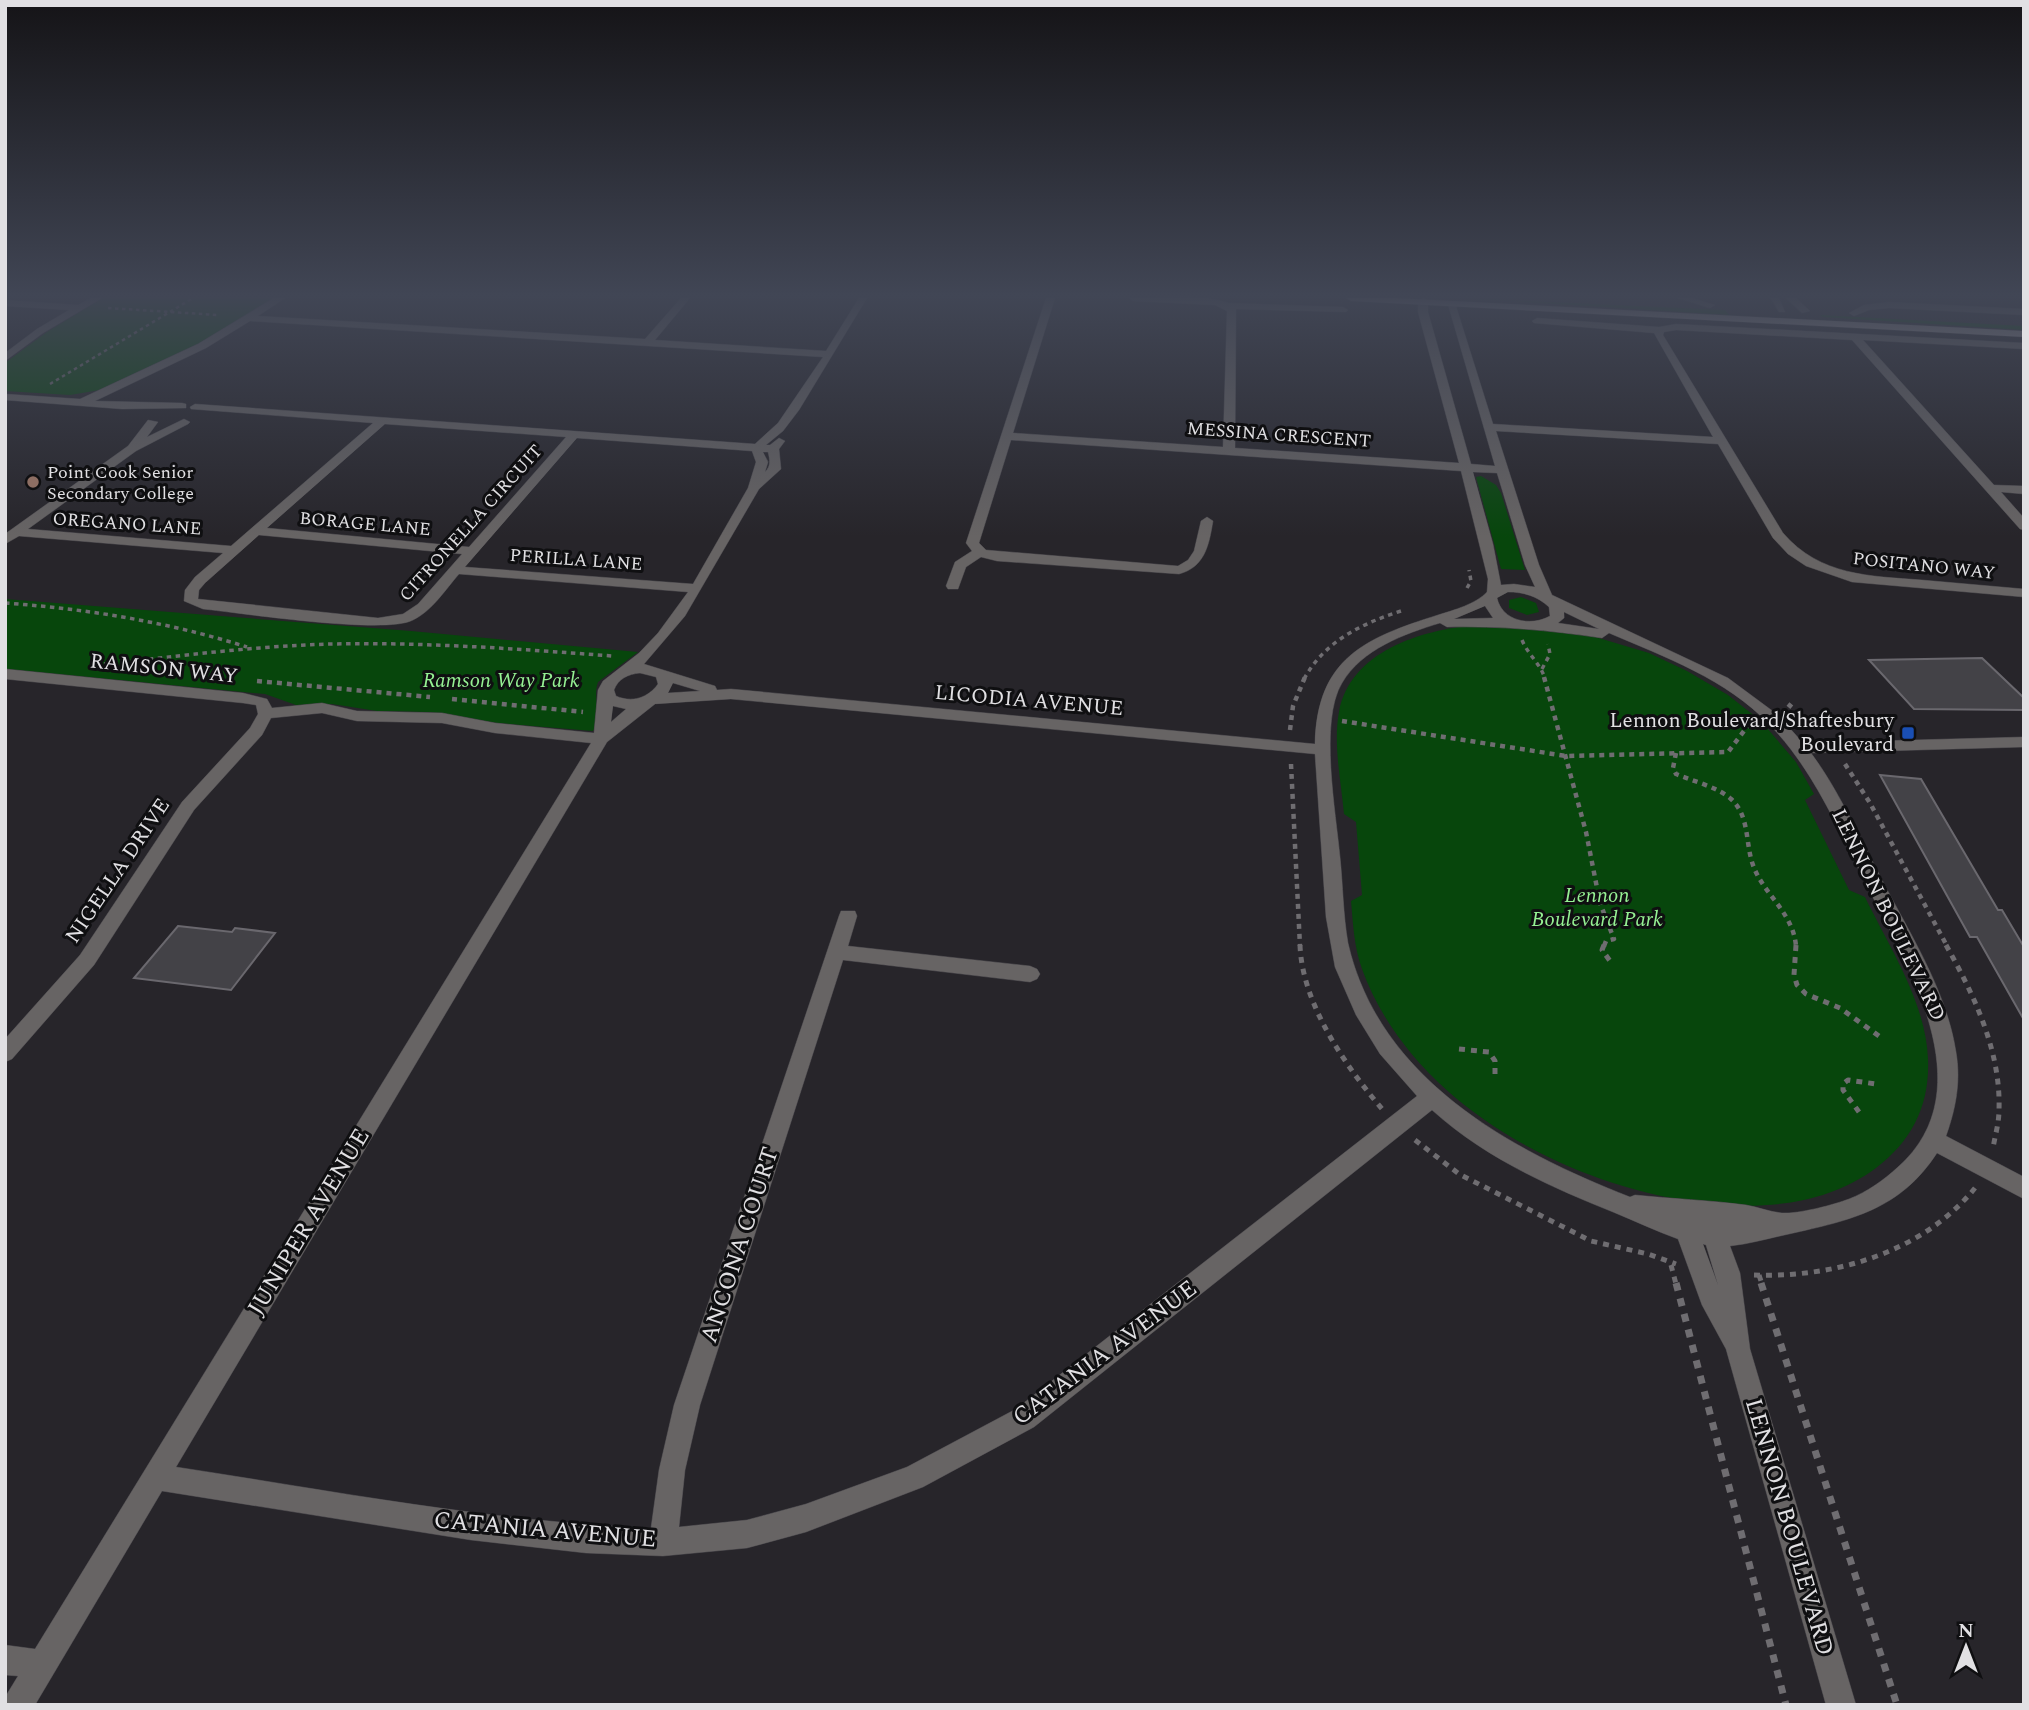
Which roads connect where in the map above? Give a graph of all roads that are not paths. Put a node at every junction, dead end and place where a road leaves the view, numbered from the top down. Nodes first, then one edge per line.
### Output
1 (135, 378) edge
2 (815, 378) edge
3 (1025, 378) edge
4 (1231, 378) edge
5 (1443, 378) edge
6 (1474, 378) edge
7 (1684, 378) edge
8 (1891, 378) edge
9 (5, 397) edge
10 (81, 403) junction
11 (183, 405) junction
12 (122, 406) junction
13 (195, 407) junction
14 (797, 408) junction
15 (261, 412) junction
16 (151, 421) junction
17 (186, 421) junction
18 (382, 421) junction
19 (1489, 426) junction
20 (575, 434) junction
21 (1006, 436) junction
22 (1723, 441) junction
23 (758, 447) junction
24 (132, 449) junction
25 (773, 449) junction
26 (1229, 452) junction
27 (1466, 467) junction
28 (1502, 470) junction
29 (754, 488) junction
30 (1989, 488) junction
31 (2024, 490) edge
32 (1207, 521) dead end
33 (2024, 526) edge
34 (256, 531) junction
35 (10, 536) edge
36 (235, 550) junction
37 (471, 551) junction
38 (979, 552) junction
39 (1189, 567) junction
40 (454, 570) junction
41 (1201, 577) dead end
42 (953, 586) dead end
43 (695, 588) junction
44 (2024, 593) edge
45 (1492, 595) junction
46 (1550, 600) junction
47 (1410, 618) junction
48 (1511, 622) junction
49 (668, 632) junction
50 (1545, 632) junction
51 (1647, 645) junction
52 (623, 664) junction
53 (5, 674) edge
54 (662, 674) junction
55 (607, 694) junction
56 (731, 694) junction
57 (647, 701) junction
58 (266, 714) junction
59 (601, 739) junction
60 (2024, 742) edge
61 (1801, 748) junction
62 (1324, 750) junction
63 (848, 916) dead end
64 (836, 952) junction
65 (1030, 974) dead end
66 (5, 1053) edge
67 (1432, 1097) junction
68 (1933, 1140) junction
69 (2024, 1189) edge
70 (1698, 1222) junction
71 (1738, 1349) junction
72 (155, 1477) junction
73 (663, 1542) junction
74 (5, 1660) edge
75 (42, 1665) junction
76 (18, 1705) edge
77 (1841, 1705) edge

1 - 10 street
2 - 14 street
3 - 21 street
4 - 26 street
5 - 27 street
6 - 19 street
7 - 22 street, POSITANO WAY
8 - 30 street
9 - 10 street
10 - 12 street
11 - 12 street
11 - 13 street
11 - 16 street
12 - 16 street
13 - 15 street
13 - 17 street
14 - 23 street
14 - 25 street
15 - 17 street
15 - 18 street
16 - 17 street
16 - 24 street
17 - 24 street
18 - 20 street
18 - 34 street, CITRONELLA CIRCUIT
19 - 22 street
19 - 28 street
20 - 23 street
20 - 37 street, CITRONELLA CIRCUIT
21 - 26 street, MESSINA CRESCENT
21 - 38 street
22 - 44 street, POSITANO WAY
23 - 25 street
23 - 29 street
24 - 35 street
25 - 29 street
26 - 27 street, MESSINA CRESCENT
27 - 28 street, MESSINA CRESCENT
27 - 45 street
28 - 46 street
29 - 43 street
30 - 31 street
30 - 33 street
32 - 39 street
34 - 36 street, CITRONELLA CIRCUIT
34 - 37 street, BORAGE LANE
35 - 36 street, OREGANO LANE
36 - 40 street, CITRONELLA CIRCUIT
37 - 40 street, CITRONELLA CIRCUIT
38 - 39 street
38 - 42 street
39 - 41 street
40 - 43 street, PERILLA LANE
43 - 49 street
45 - 46 street, LENNON BOULEVARD
45 - 47 street, LENNON BOULEVARD
45 - 48 street
46 - 50 street
46 - 51 street, LENNON BOULEVARD
47 - 48 street, LENNON BOULEVARD
47 - 62 street, LENNON BOULEVARD
48 - 50 street, LENNON BOULEVARD
49 - 52 street
49 - 54 street
50 - 51 street, LENNON BOULEVARD
51 - 61 street, LENNON BOULEVARD
52 - 54 street
52 - 55 street
53 - 58 street, RAMSON WAY
54 - 56 street, LICODIA AVENUE
54 - 57 street
55 - 57 street
55 - 59 street, JUNIPER AVENUE
56 - 57 street, LICODIA AVENUE
56 - 62 street, LICODIA AVENUE
57 - 59 street, JUNIPER AVENUE
58 - 59 street
58 - 66 street, NIGELLA DRIVE
59 - 72 street, JUNIPER AVENUE
60 - 61 street
61 - 68 street, LENNON BOULEVARD
62 - 67 street, LENNON BOULEVARD
63 - 64 street, ANCONA COURT
64 - 65 street
64 - 73 street, ANCONA COURT
67 - 70 street, LENNON BOULEVARD
67 - 73 street, CATANIA AVENUE
68 - 69 street
68 - 70 street, LENNON BOULEVARD
70 - 71 street, LENNON BOULEVARD
70 - 71 street, LENNON BOULEVARD
71 - 77 street, LENNON BOULEVARD
72 - 73 street, CATANIA AVENUE
72 - 75 street, JUNIPER AVENUE
74 - 75 street
75 - 76 street, JUNIPER AVENUE

